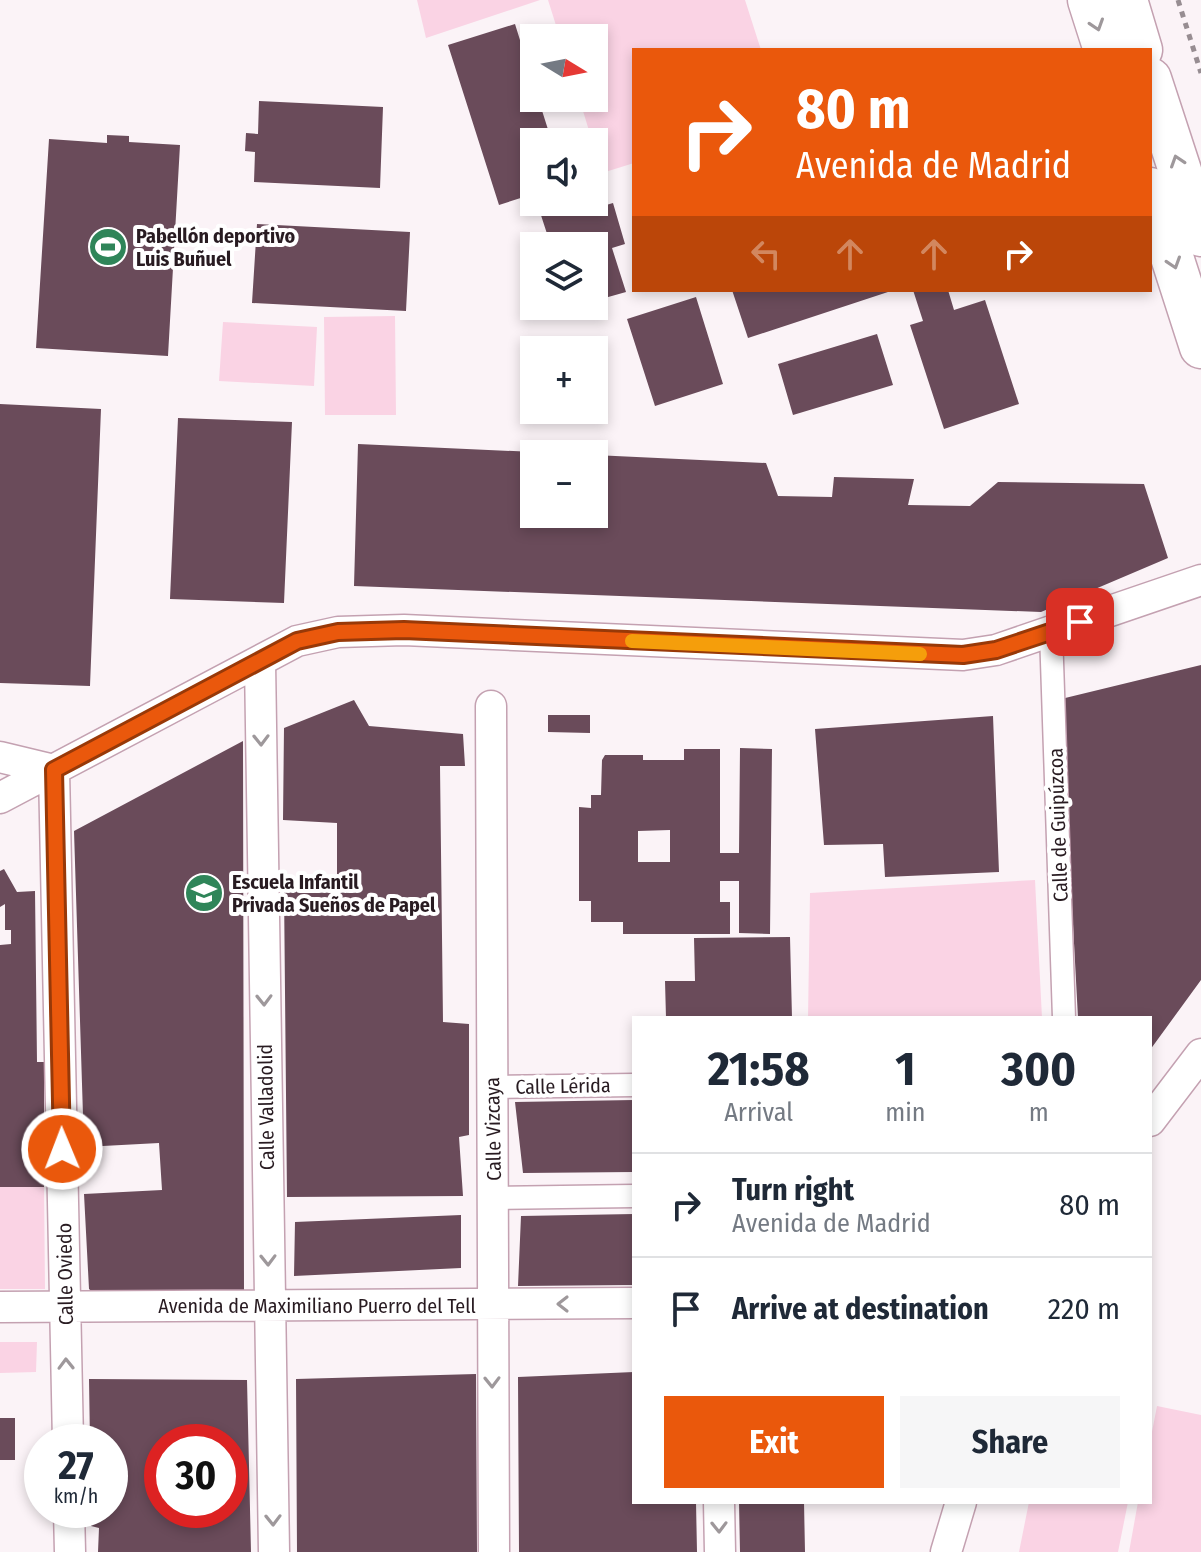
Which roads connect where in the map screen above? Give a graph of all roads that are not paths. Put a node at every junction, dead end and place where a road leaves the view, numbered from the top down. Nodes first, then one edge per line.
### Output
1 (1089, 0) edge
2 (1126, 0) edge
3 (1104, 48) edge
4 (1140, 48) edge
5 (1152, 85) edge
6 (1152, 195) edge
7 (1201, 235) edge
8 (1201, 347) edge
9 (1201, 580) edge
10 (1051, 632) junction
11 (260, 662) junction
12 (491, 706) dead end
13 (0, 757) edge
14 (54, 770) junction
15 (0, 798) edge
16 (1064, 1016) edge
17 (1201, 1054) edge
18 (632, 1085) edge
19 (493, 1087) junction
20 (1152, 1118) edge
21 (632, 1196) edge
22 (494, 1198) junction
23 (632, 1303) edge
24 (491, 1304) junction
25 (0, 1307) edge
26 (65, 1307) junction
27 (268, 1307) junction
28 (68, 1424) edge
29 (719, 1504) edge
30 (960, 1504) edge
31 (69, 1528) edge
32 (70, 1552) edge
33 (274, 1552) edge
34 (494, 1552) edge
35 (720, 1552) edge
36 (946, 1552) edge

1 -> 3 main road
2 - 4 main road
7 -> 5 main road
6 -> 8 main road
9 - 10 street
10 - 11 street
10 - 16 street, Calle de Guipúzcoa
11 - 14 street
11 -> 27 street, Calle Valladolid
12 - 19 street, Calle Vizcaya
13 - 14 street
14 - 15 street
14 - 26 street, Calle Oviedo
17 - 20 street
18 - 19 street, Calle Lérida
19 - 22 street, Calle Vizcaya
21 - 22 street
22 - 24 street, Calle Vizcaya
23 -> 24 street, Avenida de Maximiliano Puerro del Tell
24 - 27 street, Avenida de Maximiliano Puerro del Tell
24 -> 34 street, Calle Vizcaya
25 - 26 street, Avenida de Maximiliano Puerro del Tell
26 - 27 street, Avenida de Maximiliano Puerro del Tell
28 -> 26 street, Calle Oviedo
27 -> 33 street, Calle Valladolid
29 -> 35 street
30 - 36 street
31 - 32 street

